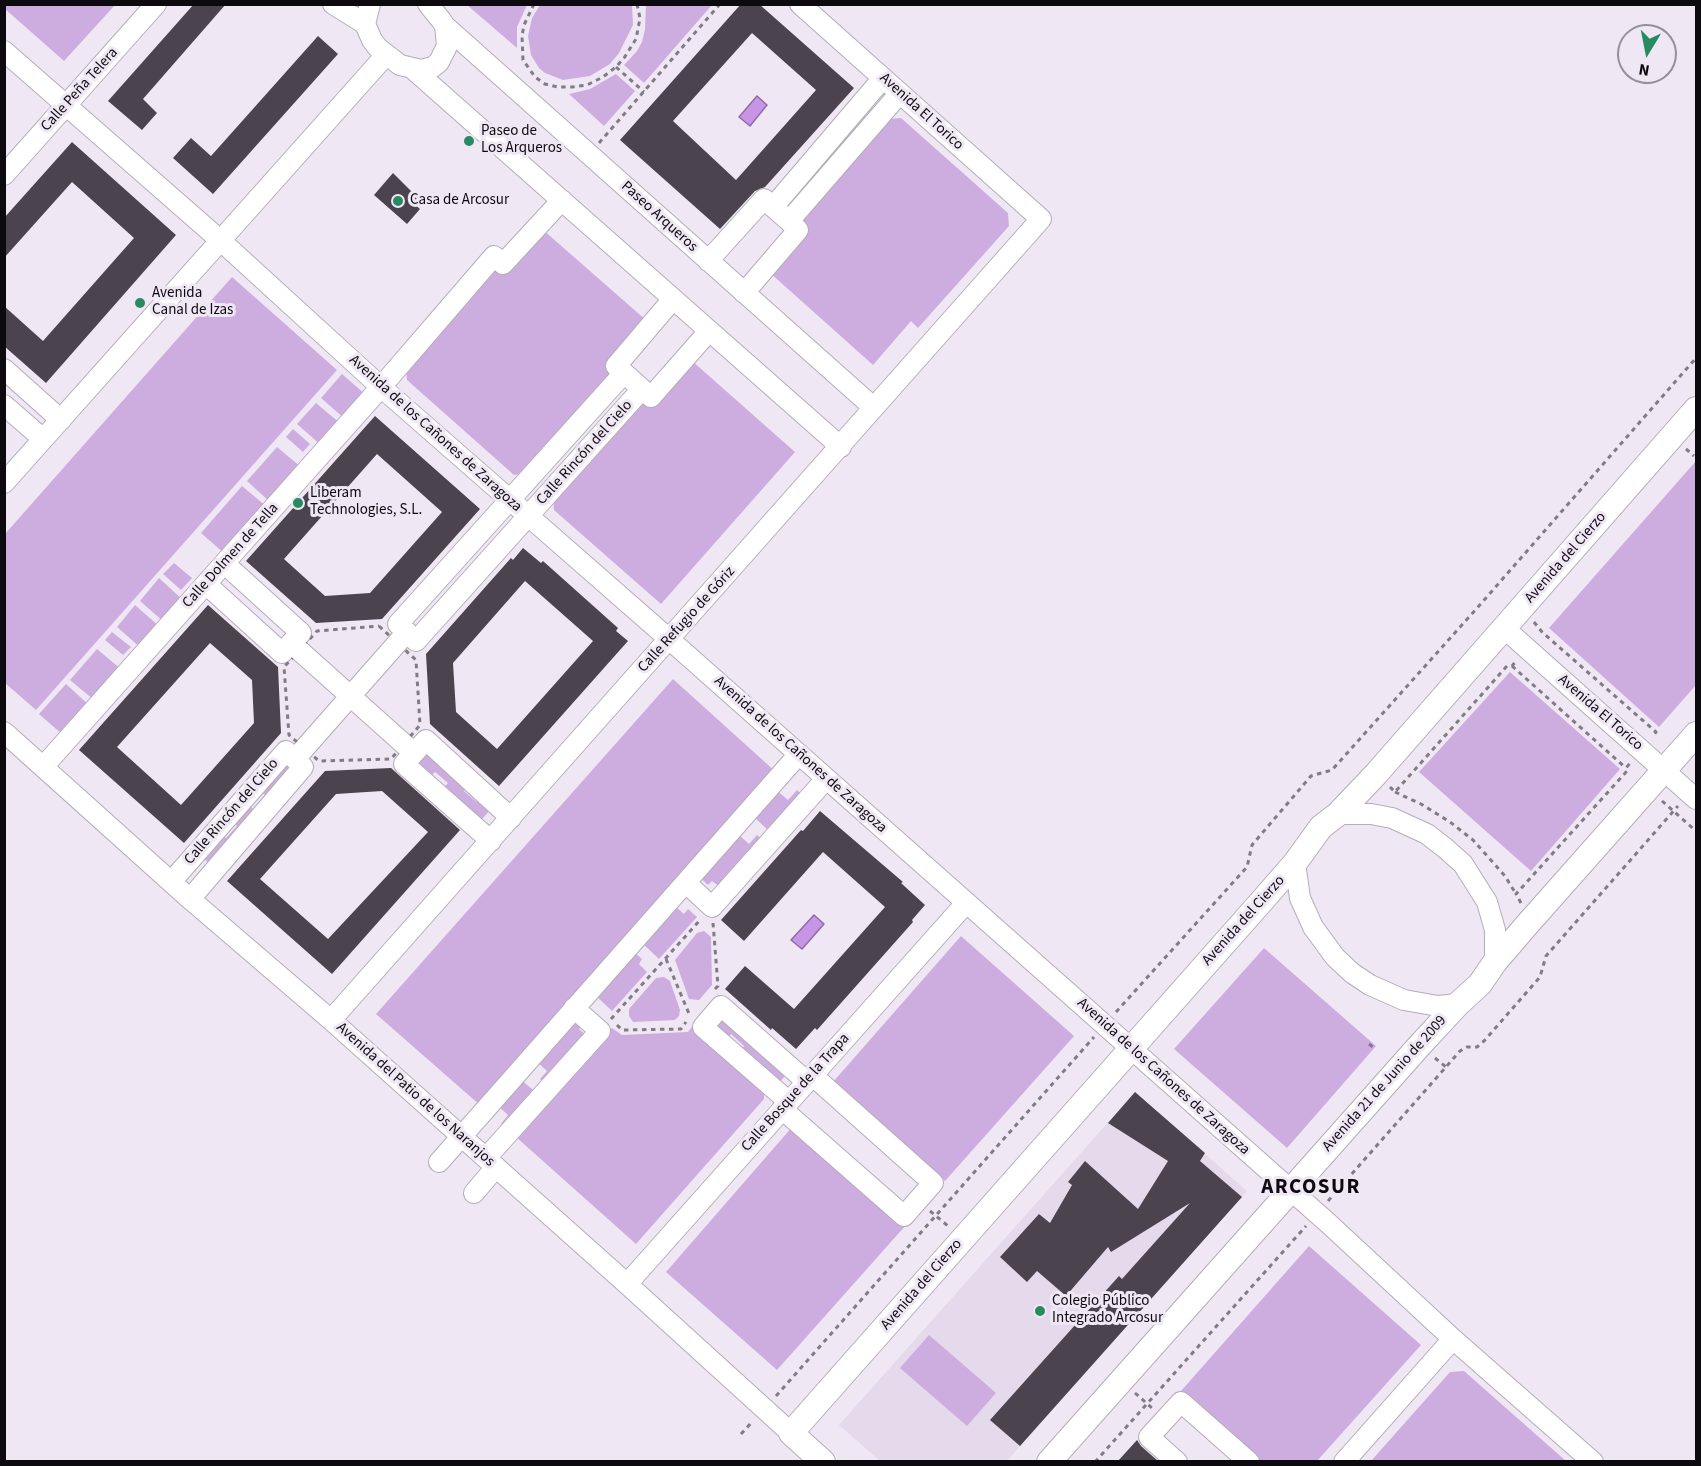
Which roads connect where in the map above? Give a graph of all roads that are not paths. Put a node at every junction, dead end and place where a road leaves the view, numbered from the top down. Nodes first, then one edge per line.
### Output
1 (156, 4) edge
2 (333, 4) edge
3 (800, 4) edge
4 (436, 12) edge
5 (368, 14) edge
6 (4, 51) edge
7 (386, 55) junction
8 (414, 70) junction
9 (883, 78) junction
10 (900, 93) junction
11 (66, 106) junction
12 (4, 175) edge
13 (562, 200) junction
14 (773, 207) junction
15 (1041, 219) joint
16 (789, 221) junction
17 (220, 240) junction
18 (708, 261) junction
19 (744, 293) junction
20 (673, 299) junction
21 (710, 331) junction
22 (4, 369) edge
23 (624, 373) junction
24 (381, 387) junction
25 (642, 389) junction
26 (4, 405) edge
27 (873, 407) junction
28 (1696, 409) edge
29 (61, 420) junction
30 (43, 440) junction
31 (841, 447) junction
32 (4, 483) edge
33 (509, 500) junction
34 (528, 516) junction
35 (225, 564) junction
36 (206, 584) junction
37 (1512, 619) junction
38 (407, 632) junction
39 (669, 639) junction
40 (291, 643) junction
41 (351, 696) junction
42 (4, 732) edge
43 (1696, 734) edge
44 (414, 753) junction
45 (799, 754) junction
46 (295, 759) junction
47 (43, 767) junction
48 (1664, 770) junction
49 (826, 779) junction
50 (1688, 802) edge
51 (1338, 814) junction
52 (512, 818) junction
53 (491, 841) junction
54 (1295, 863) junction
55 (171, 882) junction
56 (686, 882) junction
57 (190, 899) junction
58 (966, 903) junction
59 (1495, 963) junction
60 (1458, 1004) junction
61 (574, 1008) junction
62 (331, 1020) junction
63 (1131, 1049) junction
64 (809, 1078) junction
65 (785, 1105) junction
66 (462, 1136) junction
67 (439, 1162) dead end
68 (491, 1163) junction
69 (1290, 1190) junction
70 (474, 1193) dead end
71 (627, 1284) junction
72 (1453, 1339) junction
73 (791, 1433) junction
74 (823, 1461) edge
75 (1049, 1461) edge
76 (1177, 1461) edge
77 (1249, 1461) edge
78 (1344, 1461) edge
79 (1593, 1461) edge

1 - 11 street, Calle Peña Telera
2 - 5 street
3 - 9 street, Avenida El Torico
4 - 8 street
4 - 18 street, Paseo Arqueros
5 - 7 street
6 - 11 street, Avenida de los Cañones de Zaragoza
7 - 8 street
7 - 17 street
8 - 13 street
9 - 10 street, Avenida El Torico
9 - 14 street
10 - 15 street, Avenida El Torico
10 - 16 street
11 - 12 street, Calle Peña Telera
11 - 17 street, Avenida de los Cañones de Zaragoza
13 - 20 street
13 - 24 street, Calle Dolmen de Tella
14 - 16 street
14 - 18 street
15 - 27 street, Calle Refugio de Góriz
16 - 19 street
17 - 24 street, Avenida de los Cañones de Zaragoza
17 - 29 street
18 - 19 street, Paseo Arqueros
19 - 27 street, Paseo Arqueros
20 - 21 street
20 - 23 street
21 - 25 street, Calle Rincón del Cielo
21 - 31 street
22 - 29 street
23 - 25 street, Calle Rincón del Cielo
23 - 33 street, Calle Rincón del Cielo
24 - 33 street, Avenida de los Cañones de Zaragoza
24 - 35 street, Calle Dolmen de Tella
25 - 34 street, Calle Rincón del Cielo
26 - 30 street
27 - 31 street, Calle Refugio de Góriz
28 - 37 main road, Avenida del Cierzo
29 - 30 street
30 - 32 street
31 - 39 street, Calle Refugio de Góriz
33 - 34 street, Avenida de los Cañones de Zaragoza
33 - 38 street, Calle Rincón del Cielo
34 - 38 street, Calle Rincón del Cielo
34 - 39 street, Avenida de los Cañones de Zaragoza
35 - 36 street, Calle Dolmen de Tella
35 - 40 street
36 - 40 street
36 - 47 street, Calle Dolmen de Tella
37 - 48 street, Avenida El Torico
37 - 51 main road, Avenida del Cierzo
38 - 41 street, Calle Rincón del Cielo
39 - 45 street, Avenida de los Cañones de Zaragoza
39 - 52 street, Calle Refugio de Góriz
40 - 41 street
41 - 44 street
41 - 46 street, Calle Rincón del Cielo
42 - 47 street, Avenida del Patio de los Naranjos
43 - 48 main road, Avenida 21 de Junio de 2009
44 - 52 street
44 - 53 street
45 - 49 street, Avenida de los Cañones de Zaragoza
45 - 56 street
46 - 55 street, Calle Rincón del Cielo
46 - 57 street, Calle Rincón del Cielo
47 - 55 street, Avenida del Patio de los Naranjos
48 - 50 street, Avenida El Torico
48 - 59 main road, Avenida 21 de Junio de 2009
49 - 56 street
49 - 58 street, Avenida de los Cañones de Zaragoza
51 - 54 main road, Avenida del Cierzo
51 - 59 street
52 - 53 street, Calle Refugio de Góriz
53 - 62 street, Calle Refugio de Góriz
54 - 60 street
54 - 63 main road, Avenida del Cierzo
55 - 57 street, Avenida del Patio de los Naranjos
56 - 61 street
57 - 62 street, Avenida del Patio de los Naranjos
58 - 63 street, Avenida de los Cañones de Zaragoza
58 - 64 street, Calle Bosque de la Trapa
59 - 60 main road, Avenida 21 de Junio de 2009
60 - 69 main road, Avenida 21 de Junio de 2009
61 - 66 street
61 - 68 street
62 - 66 street, Avenida del Patio de los Naranjos
63 - 69 street, Avenida de los Cañones de Zaragoza
63 - 73 main road, Avenida del Cierzo
64 - 65 street, Calle Bosque de la Trapa
64 - 65 street
64 - 65 street
65 - 71 street, Calle Bosque de la Trapa
66 - 67 street
66 - 68 street, Avenida del Patio de los Naranjos
68 - 70 street
68 - 71 street, Avenida del Patio de los Naranjos
69 - 72 street, Avenida de los Cañones de Zaragoza
69 - 75 main road, Avenida 21 de Junio de 2009
71 - 73 street, Avenida del Patio de los Naranjos
72 - 78 street
72 - 79 street, Avenida de los Cañones de Zaragoza
73 - 74 main road, Avenida del Patio de los Naranjos
76 - 77 street

